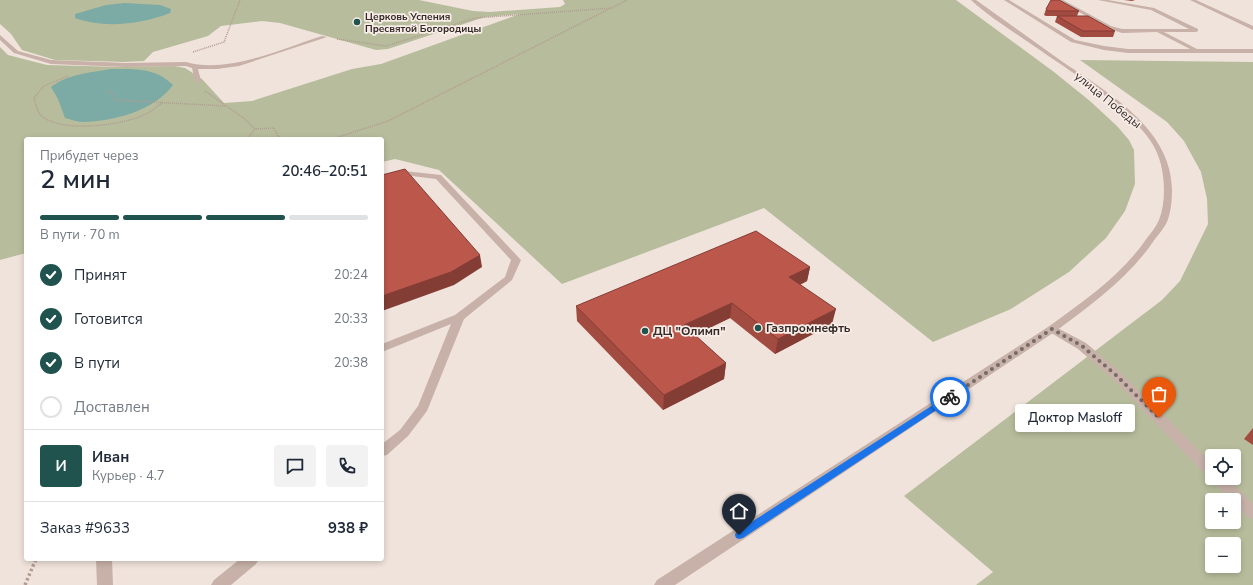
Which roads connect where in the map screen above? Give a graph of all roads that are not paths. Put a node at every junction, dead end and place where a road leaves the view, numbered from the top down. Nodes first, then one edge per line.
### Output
1 (973, 0) edge
2 (1006, 0) edge
3 (1060, 0) edge
4 (1100, 0) edge
5 (1192, 0) edge
6 (1039, 18) junction
7 (1047, 18) edge
8 (1078, 19) edge
9 (1094, 19) junction
10 (1253, 28) edge
11 (1158, 31) junction
12 (0, 37) edge
13 (324, 38) road end
14 (1197, 51) junction
15 (1253, 51) edge
16 (195, 66) junction
17 (198, 81) road end
18 (384, 178) edge
19 (459, 317) junction
20 (1052, 329) junction
21 (384, 347) edge
22 (384, 450) edge
23 (1205, 465) edge
24 (1225, 485) edge
25 (1253, 513) edge
26 (104, 561) edge
27 (249, 561) edge
28 (105, 585) edge
29 (219, 585) edge
30 (662, 585) edge

1 - 20 street, улица Победы
2 - 6 street
3 - 9 street
4 - 11 street
5 - 10 street
6 - 7 street
6 - 14 street
8 - 9 street
9 - 11 street
11 - 14 street
12 - 16 street
13 - 16 street
14 - 15 street
16 - 17 street
18 - 19 street
19 - 21 street
19 - 22 street
20 - 23 street
20 - 30 street, улица Победы
24 - 25 street
26 - 28 street
27 - 29 street

